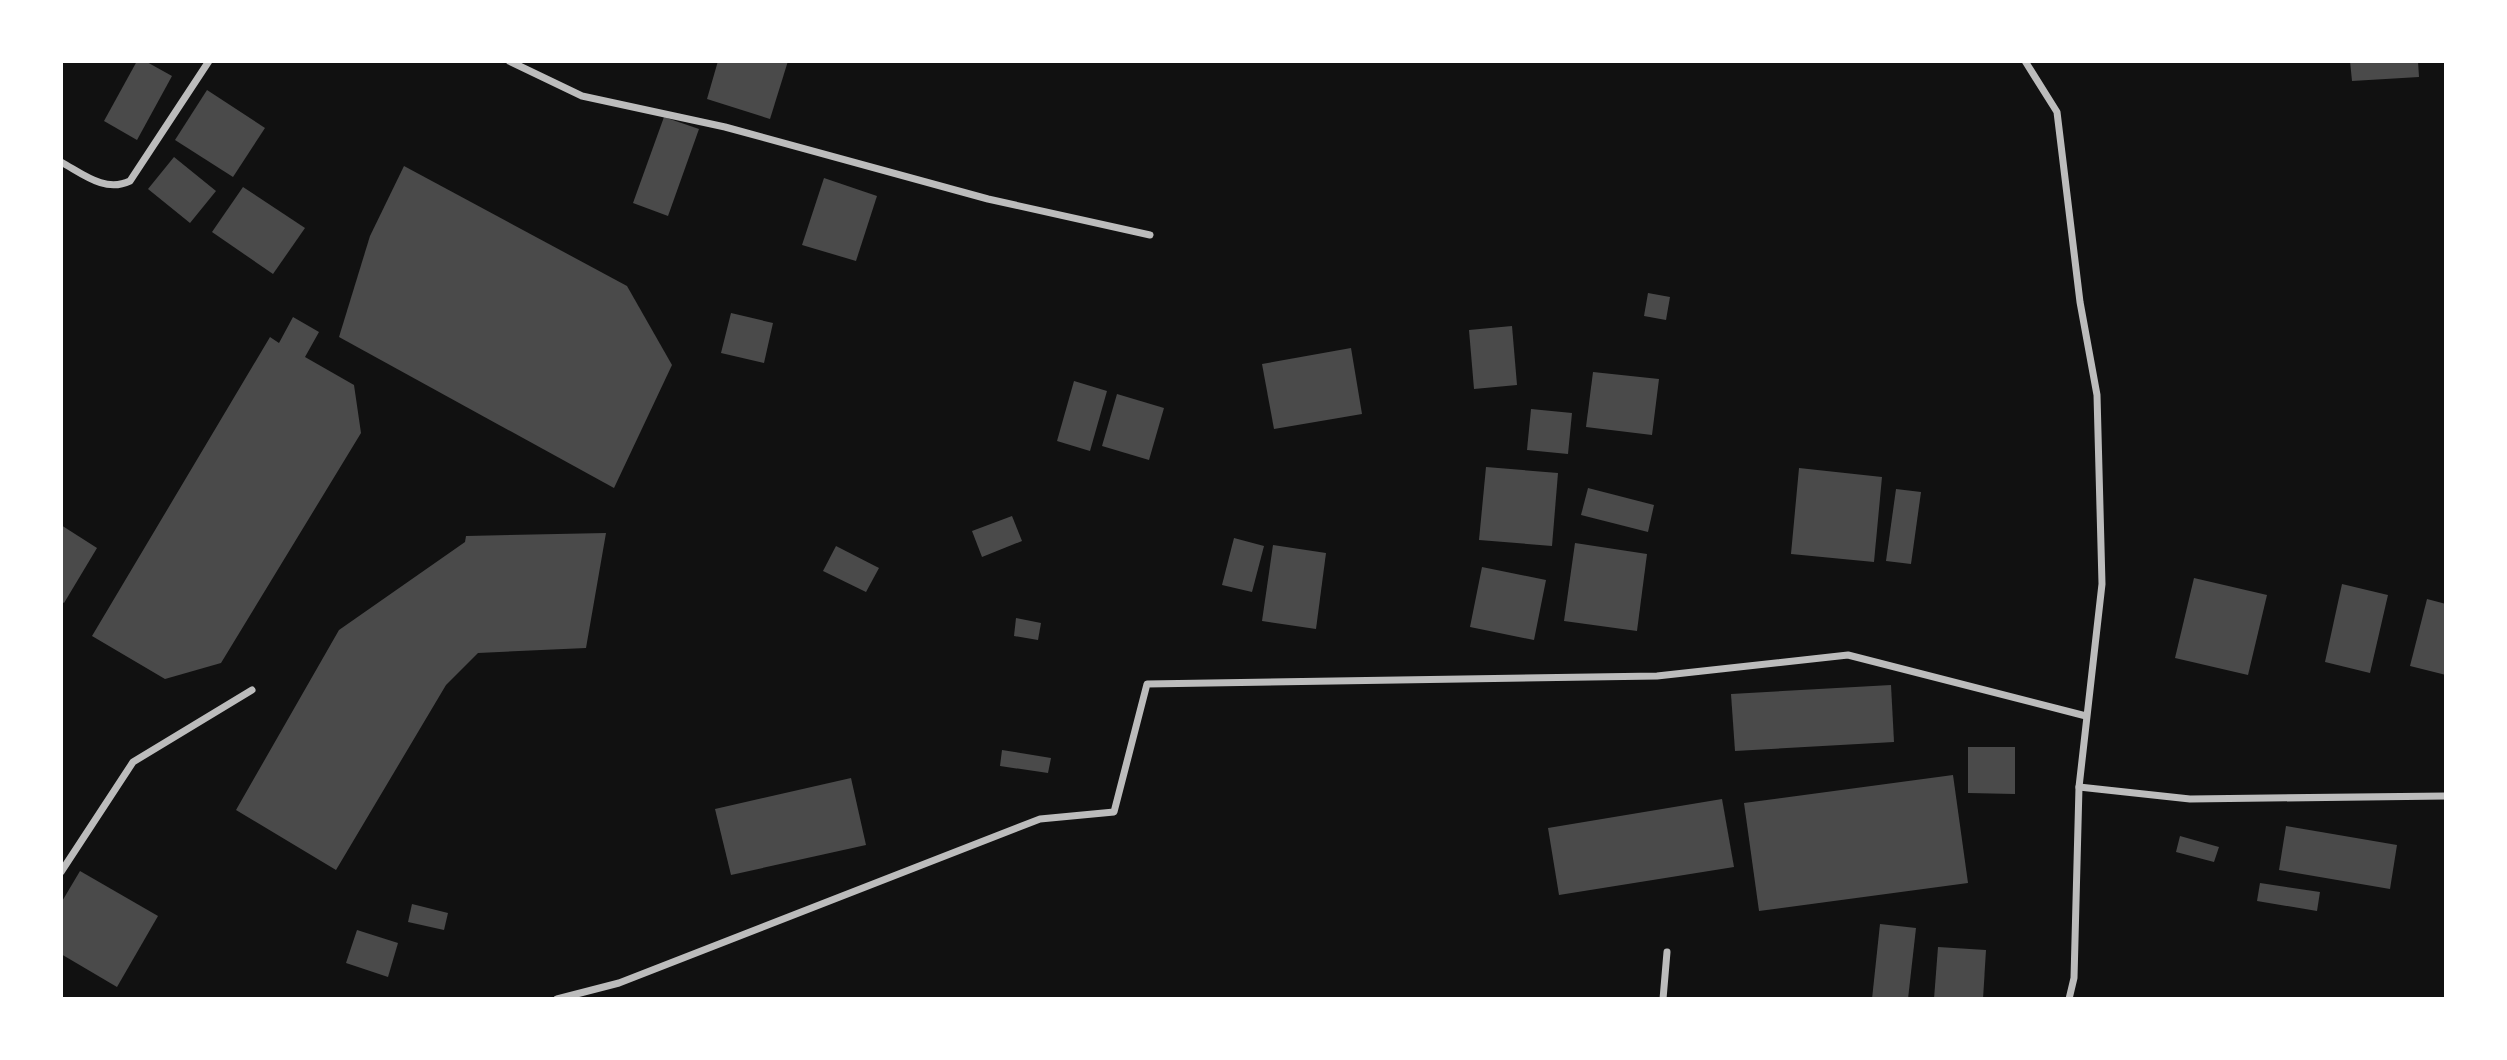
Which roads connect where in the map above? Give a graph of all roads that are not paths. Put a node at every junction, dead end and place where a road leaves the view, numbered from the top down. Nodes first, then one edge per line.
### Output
1 (209, 61) edge
2 (509, 61) edge
3 (2025, 61) edge
4 (61, 162) edge
5 (1150, 235) dead end
6 (252, 690) dead end
7 (2086, 716) junction
8 (2079, 787) junction
9 (2446, 796) edge
10 (61, 872) edge
11 (1667, 952) dead end
12 (557, 999) edge
13 (1663, 999) edge
14 (2069, 999) edge

1 - 4 street
2 - 5 street
3 - 7 street
6 - 10 street
7 - 8 street
7 - 12 street
8 - 9 street
8 - 14 street
11 - 13 street

